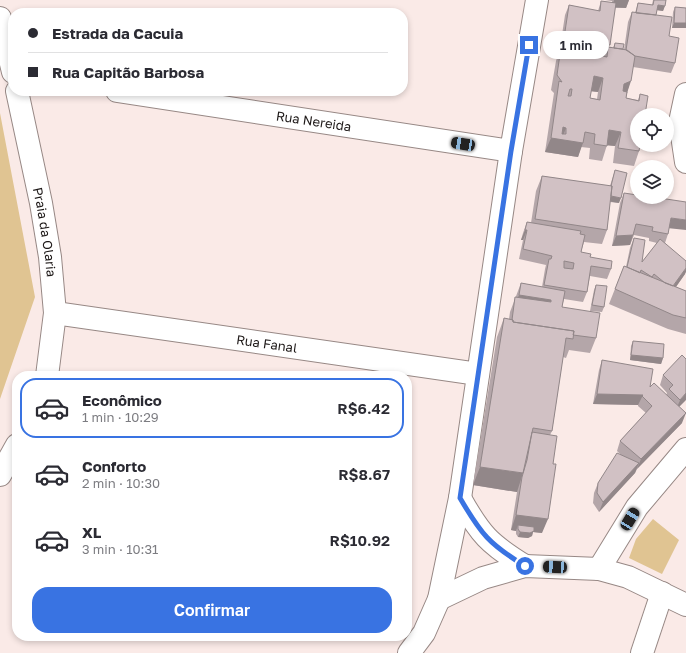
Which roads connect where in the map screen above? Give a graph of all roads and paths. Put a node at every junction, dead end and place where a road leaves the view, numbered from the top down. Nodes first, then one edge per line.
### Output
1 (537, 0) edge
2 (0, 18) edge
3 (8, 51) edge
4 (686, 94) edge
5 (18, 96) edge
6 (150, 96) edge
7 (511, 151) junction
8 (686, 162) edge
9 (56, 313) junction
10 (48, 371) edge
11 (478, 374) junction
12 (686, 449) edge
13 (12, 454) edge
14 (0, 475) edge
15 (460, 498) junction
16 (525, 566) junction
17 (599, 569) junction
18 (662, 593) junction
19 (439, 599) junction
20 (686, 605) edge
21 (409, 653) edge
22 (642, 653) edge

1 - 7 street
2 - 3 street
4 - 8 street
5 - 9 street, Praia da Olaria
6 - 7 street, Rua Nereida
7 - 11 street
9 - 10 street, Praia da Olaria
9 - 11 street, Rua Fanal
11 - 15 street
12 - 17 street
13 - 14 street
15 - 16 street
15 - 19 street
16 - 17 street
16 - 19 street
17 - 18 street
18 - 20 street
18 - 22 street
19 - 21 street

